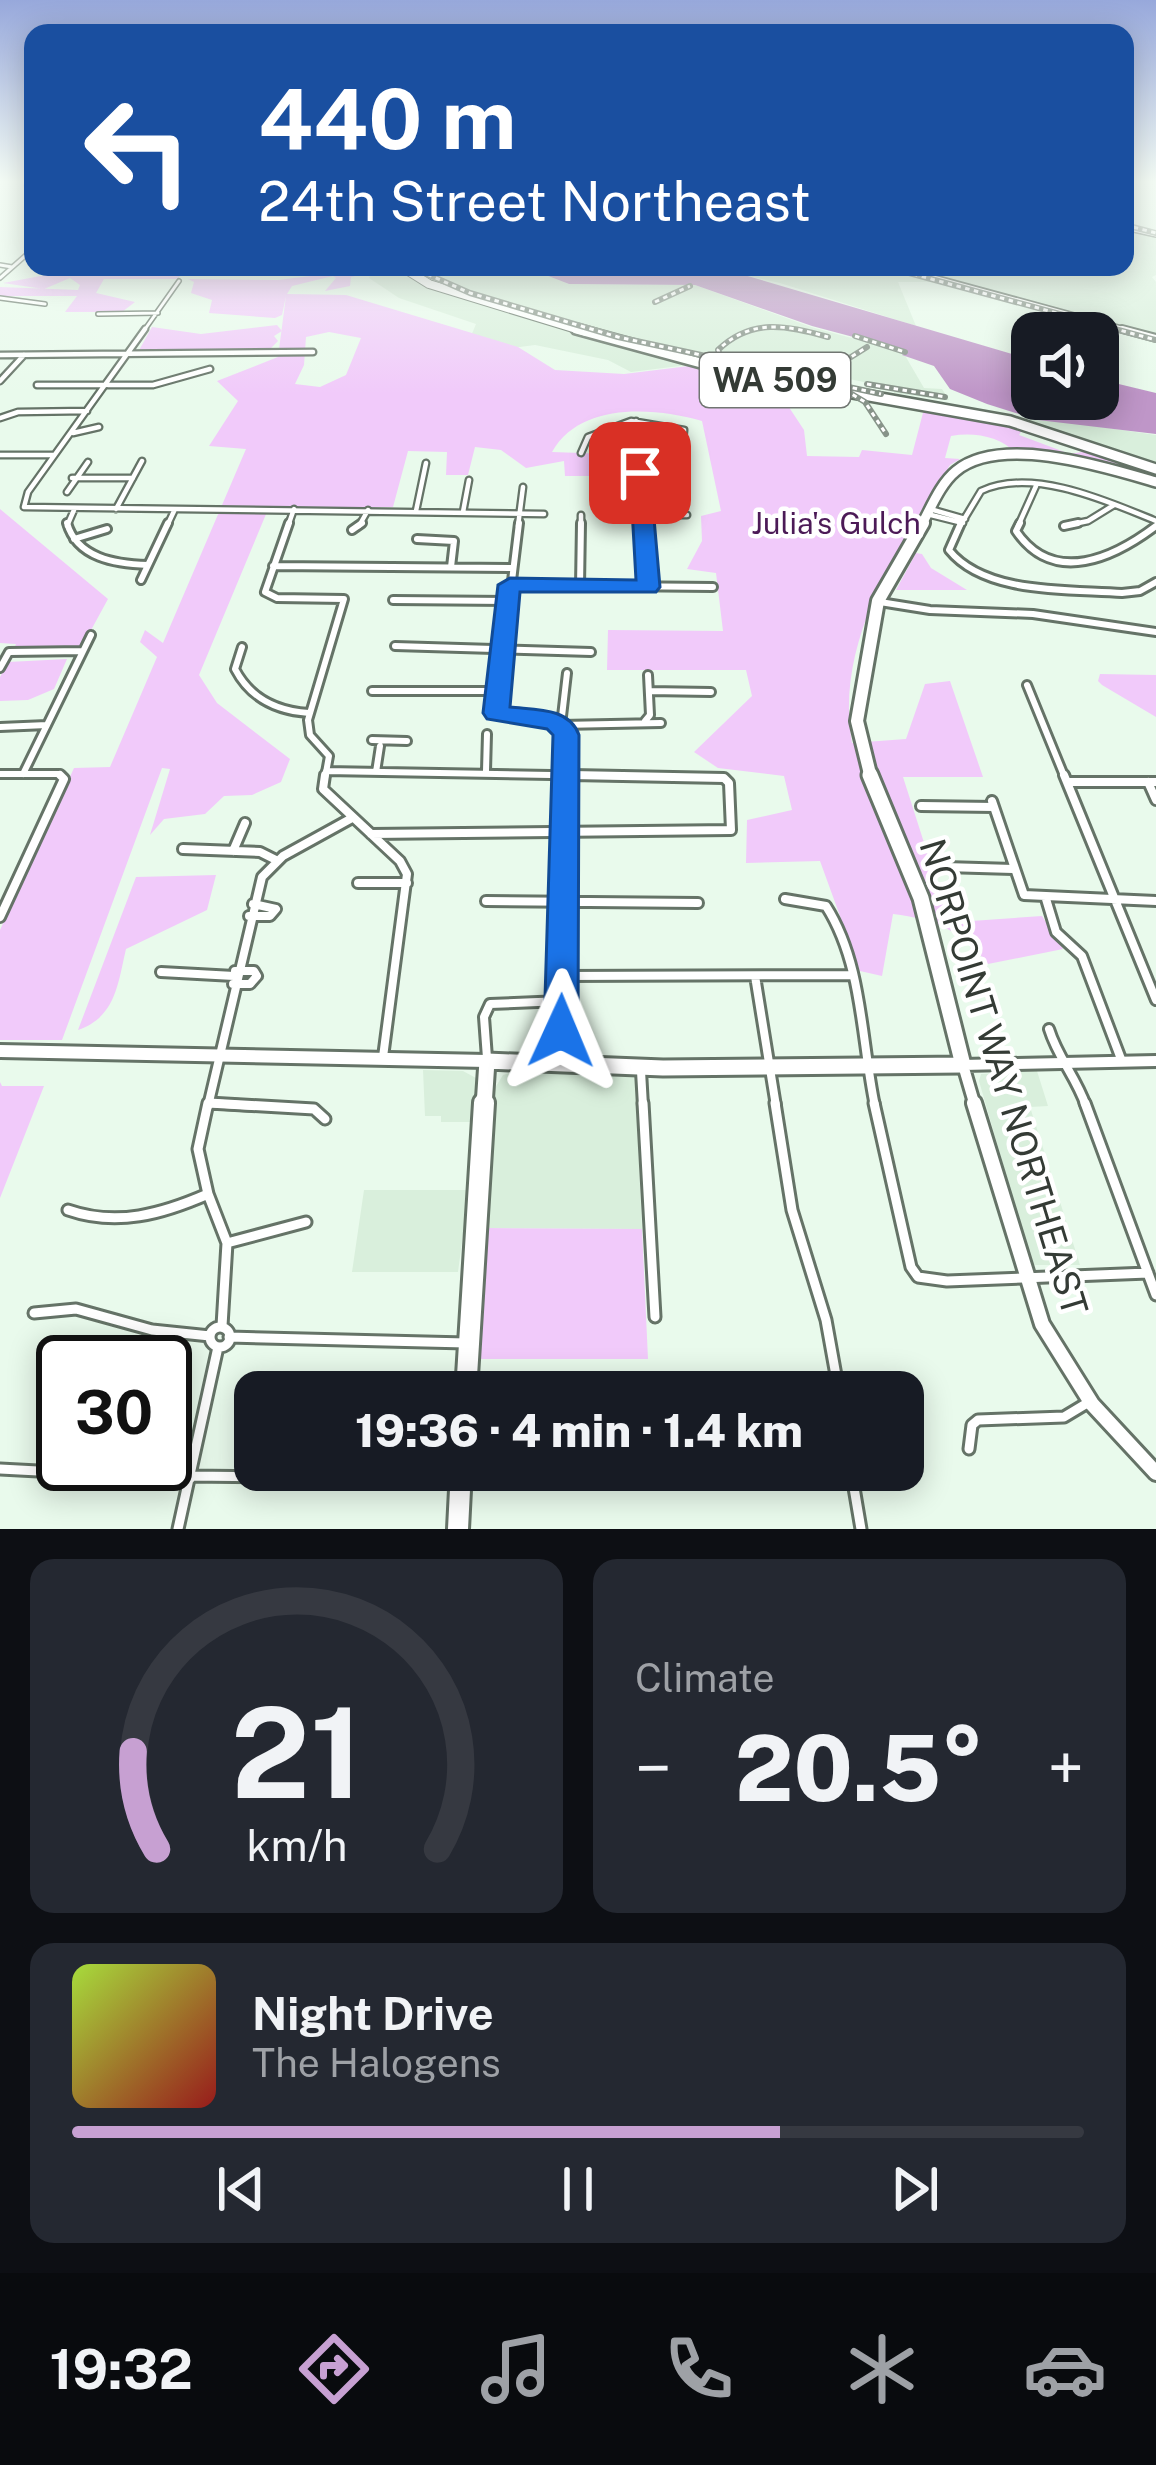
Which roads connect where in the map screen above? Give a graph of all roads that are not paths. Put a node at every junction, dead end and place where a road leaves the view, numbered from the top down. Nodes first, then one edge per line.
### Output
1 (24, 257) edge
2 (0, 265) edge
3 (12, 267) junction
4 (417, 276) edge
5 (927, 276) edge
6 (0, 278) edge
7 (178, 281) dead end
8 (0, 298) edge
9 (45, 304) dead end
10 (158, 313) junction
11 (98, 314) dead end
12 (1156, 338) edge
13 (313, 352) dead end
14 (0, 355) edge
15 (24, 355) junction
16 (126, 356) junction
17 (211, 369) dead end
18 (0, 381) edge
19 (37, 385) dead end
20 (106, 385) junction
21 (87, 411) junction
22 (0, 418) edge
23 (636, 421) junction
24 (99, 427) dead end
25 (71, 433) junction
26 (638, 442) junction
27 (20, 447) dead end
28 (581, 453) dead end
29 (0, 455) edge
30 (14, 455) junction
31 (54, 455) junction
32 (142, 461) dead end
33 (88, 462) dead end
34 (426, 464) dead end
35 (1156, 468) edge
36 (72, 478) junction
37 (133, 478) junction
38 (469, 480) dead end
39 (1156, 482) edge
40 (1036, 486) junction
41 (524, 487) dead end
42 (67, 492) dead end
43 (1114, 505) junction
44 (116, 509) junction
45 (175, 509) junction
46 (294, 509) junction
47 (74, 510) junction
48 (368, 510) junction
49 (416, 511) junction
50 (463, 512) junction
51 (929, 512) junction
52 (517, 514) junction
53 (544, 514) dead end
54 (581, 515) dead end
55 (643, 515) junction
56 (687, 515) dead end
57 (964, 521) junction
58 (1156, 524) edge
59 (1064, 526) dead end
60 (107, 529) dead end
61 (352, 530) dead end
62 (74, 539) junction
63 (417, 539) dead end
64 (148, 565) junction
65 (272, 566) junction
66 (451, 567) junction
67 (512, 568) junction
68 (141, 580) dead end
69 (1156, 582) edge
70 (510, 585) junction
71 (580, 586) junction
72 (648, 587) junction
73 (713, 587) dead end
74 (393, 600) dead end
75 (878, 601) junction
76 (508, 602) junction
77 (1156, 632) edge
78 (92, 635) dead end
79 (394, 646) dead end
80 (242, 647) dead end
81 (83, 651) junction
82 (501, 651) junction
83 (591, 652) dead end
84 (0, 668) edge
85 (566, 673) dead end
86 (648, 675) dead end
87 (385, 681) dead end
88 (1027, 685) dead end
89 (372, 691) dead end
90 (496, 691) junction
91 (649, 691) junction
92 (382, 692) junction
93 (711, 692) dead end
94 (310, 713) junction
95 (644, 721) junction
96 (661, 723) dead end
97 (561, 724) junction
98 (46, 725) junction
99 (0, 727) edge
100 (487, 734) dead end
101 (407, 741) dead end
102 (326, 771) junction
103 (376, 772) junction
104 (488, 772) junction
105 (0, 774) edge
106 (23, 774) junction
107 (565, 774) junction
108 (1067, 782) junction
109 (1152, 782) edge
110 (1156, 800) edge
111 (921, 806) dead end
112 (352, 818) junction
113 (245, 823) dead end
114 (370, 834) junction
115 (564, 834) junction
116 (183, 848) dead end
117 (233, 851) junction
118 (278, 861) junction
119 (945, 867) dead end
120 (1015, 868) junction
121 (358, 883) dead end
122 (407, 883) junction
123 (785, 898) dead end
124 (1046, 899) junction
125 (1113, 899) junction
126 (486, 901) dead end
127 (562, 901) junction
128 (1156, 901) edge
129 (698, 902) dead end
130 (252, 904) junction
131 (249, 916) junction
132 (0, 917) edge
133 (161, 972) dead end
134 (852, 975) junction
135 (562, 976) junction
136 (754, 976) junction
137 (234, 977) junction
138 (1156, 1000) edge
139 (562, 1001) junction
140 (1049, 1029) dead end
141 (0, 1051) edge
142 (220, 1054) junction
143 (383, 1057) junction
144 (487, 1061) junction
145 (1156, 1061) edge
146 (1122, 1062) junction
147 (519, 1063) junction
148 (562, 1064) junction
149 (1066, 1064) junction
150 (963, 1065) junction
151 (870, 1066) junction
152 (640, 1068) junction
153 (769, 1069) junction
154 (484, 1095) junction
155 (209, 1103) junction
156 (325, 1119) dead end
157 (208, 1194) junction
158 (68, 1210) dead end
159 (306, 1222) dead end
160 (227, 1244) junction
161 (1148, 1273) junction
162 (1027, 1275) junction
163 (1156, 1295) edge
164 (34, 1313) dead end
165 (655, 1317) dead end
166 (222, 1326) junction
167 (210, 1336) junction
168 (229, 1337) junction
169 (468, 1343) junction
170 (218, 1347) junction
171 (467, 1371) edge
172 (835, 1371) edge
173 (1089, 1402) junction
174 (969, 1450) dead end
175 (0, 1469) edge
176 (192, 1469) edge
177 (36, 1471) edge
178 (1156, 1473) edge
179 (192, 1478) edge
180 (234, 1478) edge
181 (187, 1491) edge
182 (460, 1491) edge
183 (855, 1491) edge
184 (178, 1529) edge
185 (458, 1529) edge
186 (861, 1529) edge

1 - 3 street
2 - 3 street
3 - 6 street
4 - 35 main road, WA 509
5 - 12 street
7 - 10 street
8 - 9 street
10 - 11 street
10 - 16 street
13 - 16 street
14 - 15 street
15 - 16 street
15 - 18 street
16 - 20 street
17 - 20 street
19 - 20 street
20 - 21 street
21 - 22 street
21 - 25 street
23 - 26 street
23 - 26 street
23 - 28 street
24 - 25 street
25 - 31 street
26 - 55 street
27 - 30 street
29 - 30 street
30 - 31 street
31 - 47 street
32 - 37 street
33 - 36 street
34 - 49 street
36 - 37 street
36 - 42 street
37 - 44 street
38 - 50 street
39 - 51 main road, NORPOINT WAY NORTHEAST
40 - 43 street
40 - 57 street
40 - 58 street
41 - 52 street
43 - 58 street
43 - 59 street
44 - 45 street
44 - 47 street
45 - 46 street
45 - 64 street
46 - 48 street
46 - 65 street
47 - 62 street
48 - 49 street
48 - 61 street
49 - 50 street
50 - 52 street
51 - 57 street
51 - 75 main road, NORPOINT WAY NORTHEAST
52 - 53 street
52 - 67 street
54 - 71 street
55 - 56 street
55 - 72 street
57 - 69 street
60 - 62 street
62 - 64 street
63 - 66 street
64 - 68 street
65 - 66 street
65 - 94 street
66 - 67 street
67 - 70 street
70 - 71 street
70 - 76 street
71 - 72 street
72 - 73 street
74 - 76 street
75 - 77 street
75 - 150 main road, NORPOINT WAY NORTHEAST
76 - 82 street
78 - 81 street
79 - 82 street
80 - 94 street
81 - 84 street
81 - 98 street
82 - 83 street
82 - 90 street
85 - 97 street
86 - 91 street
87 - 92 street
88 - 108 street
89 - 92 street
90 - 92 street
90 - 97 street
91 - 93 street
91 - 95 street
94 - 102 street
95 - 96 street
95 - 97 street
97 - 107 street
98 - 99 street
98 - 106 street
100 - 104 street
101 - 103 street
102 - 103 street
102 - 112 street
103 - 104 street
104 - 107 street
105 - 106 street
106 - 132 street
107 - 115 street
107 - 115 street
108 - 109 street
108 - 125 street
109 - 110 street
111 - 120 street
112 - 114 street
112 - 118 street
113 - 117 street
114 - 115 street
114 - 122 street
115 - 127 street
116 - 117 street
117 - 118 street
118 - 130 street
119 - 120 street
120 - 124 street
121 - 122 street
122 - 143 street
123 - 134 street
124 - 125 street
124 - 146 street
125 - 128 street
125 - 138 street
126 - 127 street
127 - 129 street
127 - 135 street
130 - 131 street
130 - 131 street
131 - 137 street
133 - 137 street
134 - 136 street
134 - 151 street
135 - 136 street
135 - 139 street
136 - 153 street
137 - 142 street
139 - 144 street
139 - 148 street
140 - 149 street
141 - 142 main road
142 - 143 main road
142 - 155 street
143 - 144 main road
144 - 147 main road
144 - 154 main road
145 - 146 street
146 - 149 street
147 - 148 main road
147 - 154 main road
148 - 152 main road
149 - 150 street
149 - 161 street
150 - 151 main road
150 - 162 street, NORPOINT WAY NORTHEAST
151 - 153 main road
151 - 162 street
152 - 153 main road
152 - 165 street
153 - 172 street
154 - 169 main road
155 - 156 street
155 - 157 street
157 - 158 street
157 - 160 street
159 - 160 street
160 - 166 street
161 - 162 street
161 - 163 street
162 - 173 street, NORPOINT WAY NORTHEAST
164 - 167 street
166 - 167 street
166 - 168 street
167 - 170 street
168 - 169 street
168 - 170 street
169 - 171 main road
170 - 176 street
173 - 174 street
173 - 178 street, NORPOINT WAY NORTHEAST
175 - 177 street
179 - 180 street
181 - 184 street
182 - 185 main road
183 - 186 street

